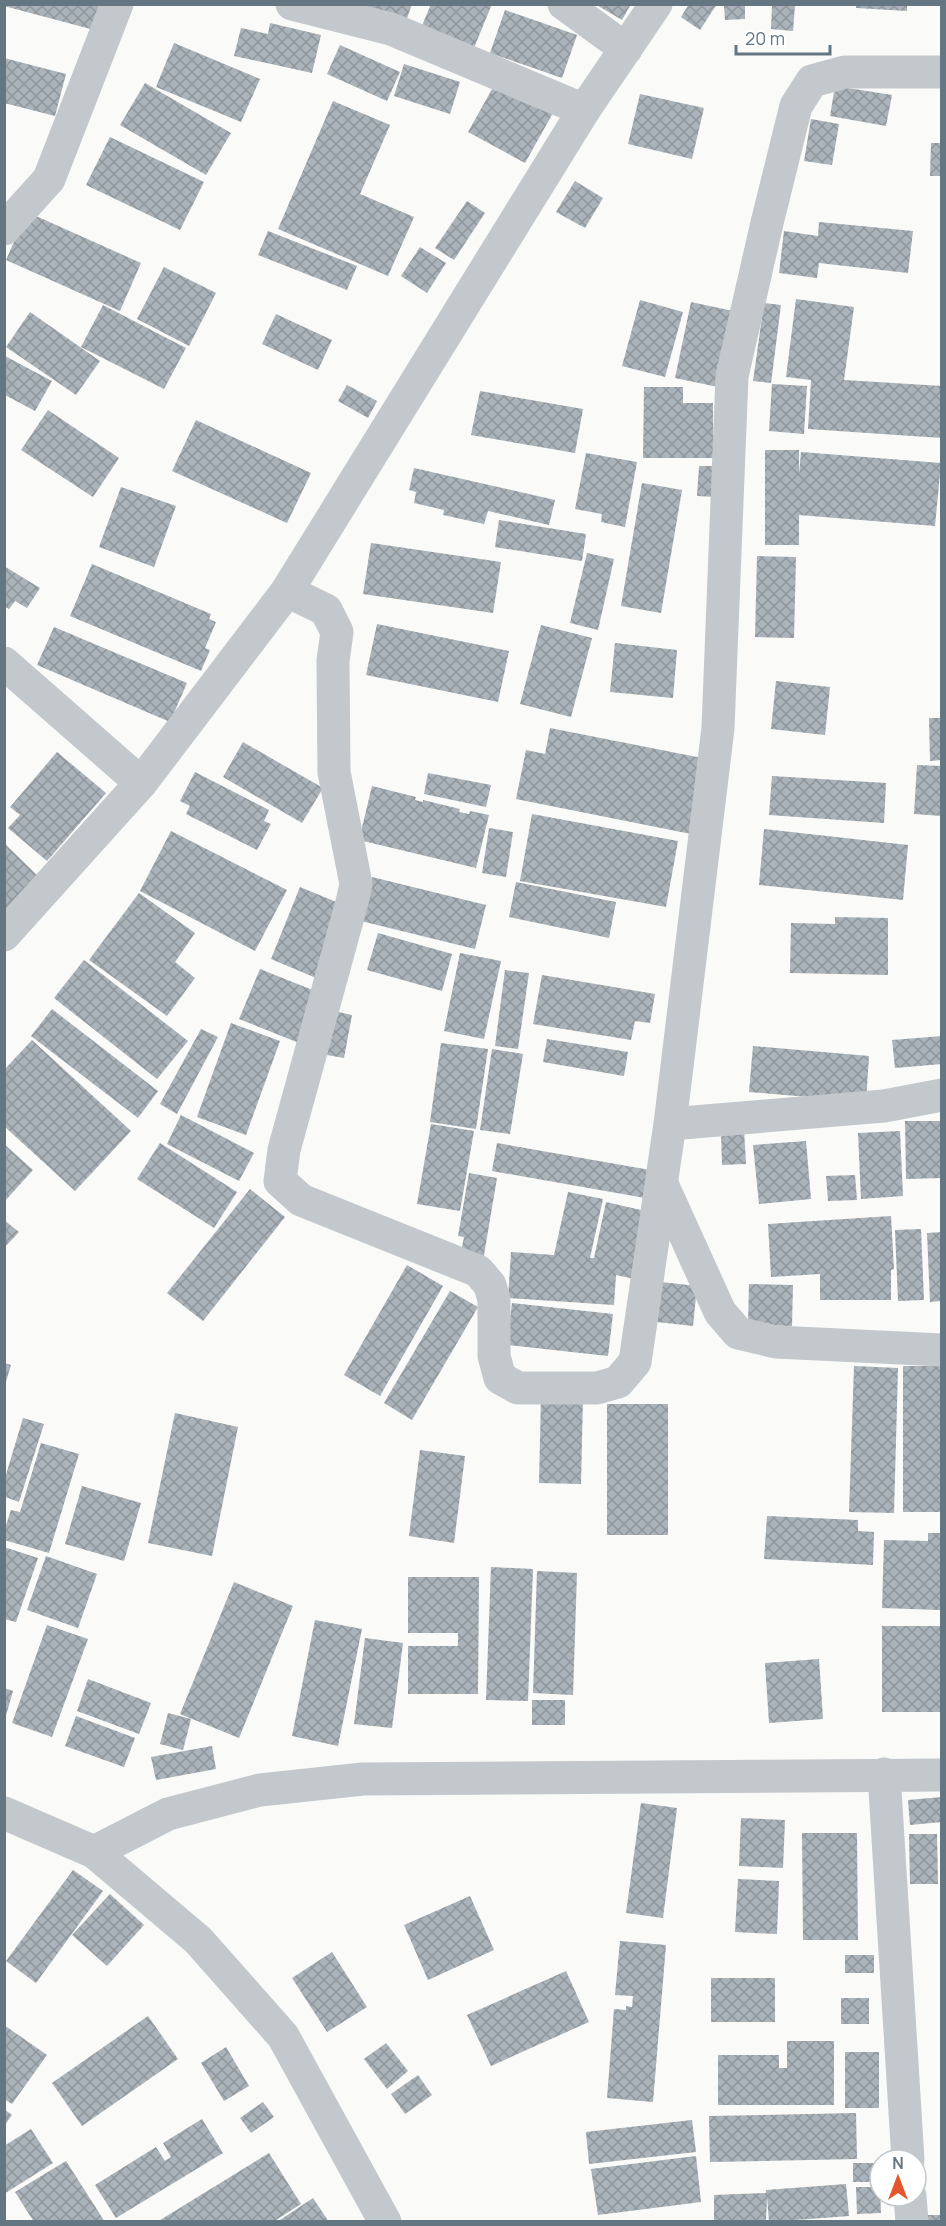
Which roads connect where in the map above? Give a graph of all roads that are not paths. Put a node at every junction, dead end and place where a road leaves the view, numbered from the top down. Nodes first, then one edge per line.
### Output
1 (117, 4) edge
2 (292, 4) edge
3 (564, 4) edge
4 (656, 4) edge
5 (626, 49) junction
6 (942, 72) edge
7 (584, 110) junction
8 (4, 229) edge
9 (287, 591) junction
10 (4, 663) edge
11 (141, 783) junction
12 (4, 935) edge
13 (942, 1095) edge
14 (670, 1124) junction
15 (662, 1184) junction
16 (942, 1350) edge
17 (884, 1774) junction
18 (942, 1775) edge
19 (4, 1813) edge
20 (94, 1852) junction
21 (907, 2148) edge
22 (385, 2222) edge

1 - 8 street
2 - 7 street
3 - 5 street
4 - 5 street
5 - 7 street
6 - 14 street
7 - 9 street
9 - 11 street
9 - 15 street
10 - 11 street
11 - 12 street
13 - 14 street
14 - 15 street
15 - 16 street
17 - 18 street
17 - 20 street
17 - 21 street
19 - 20 street
20 - 22 street

